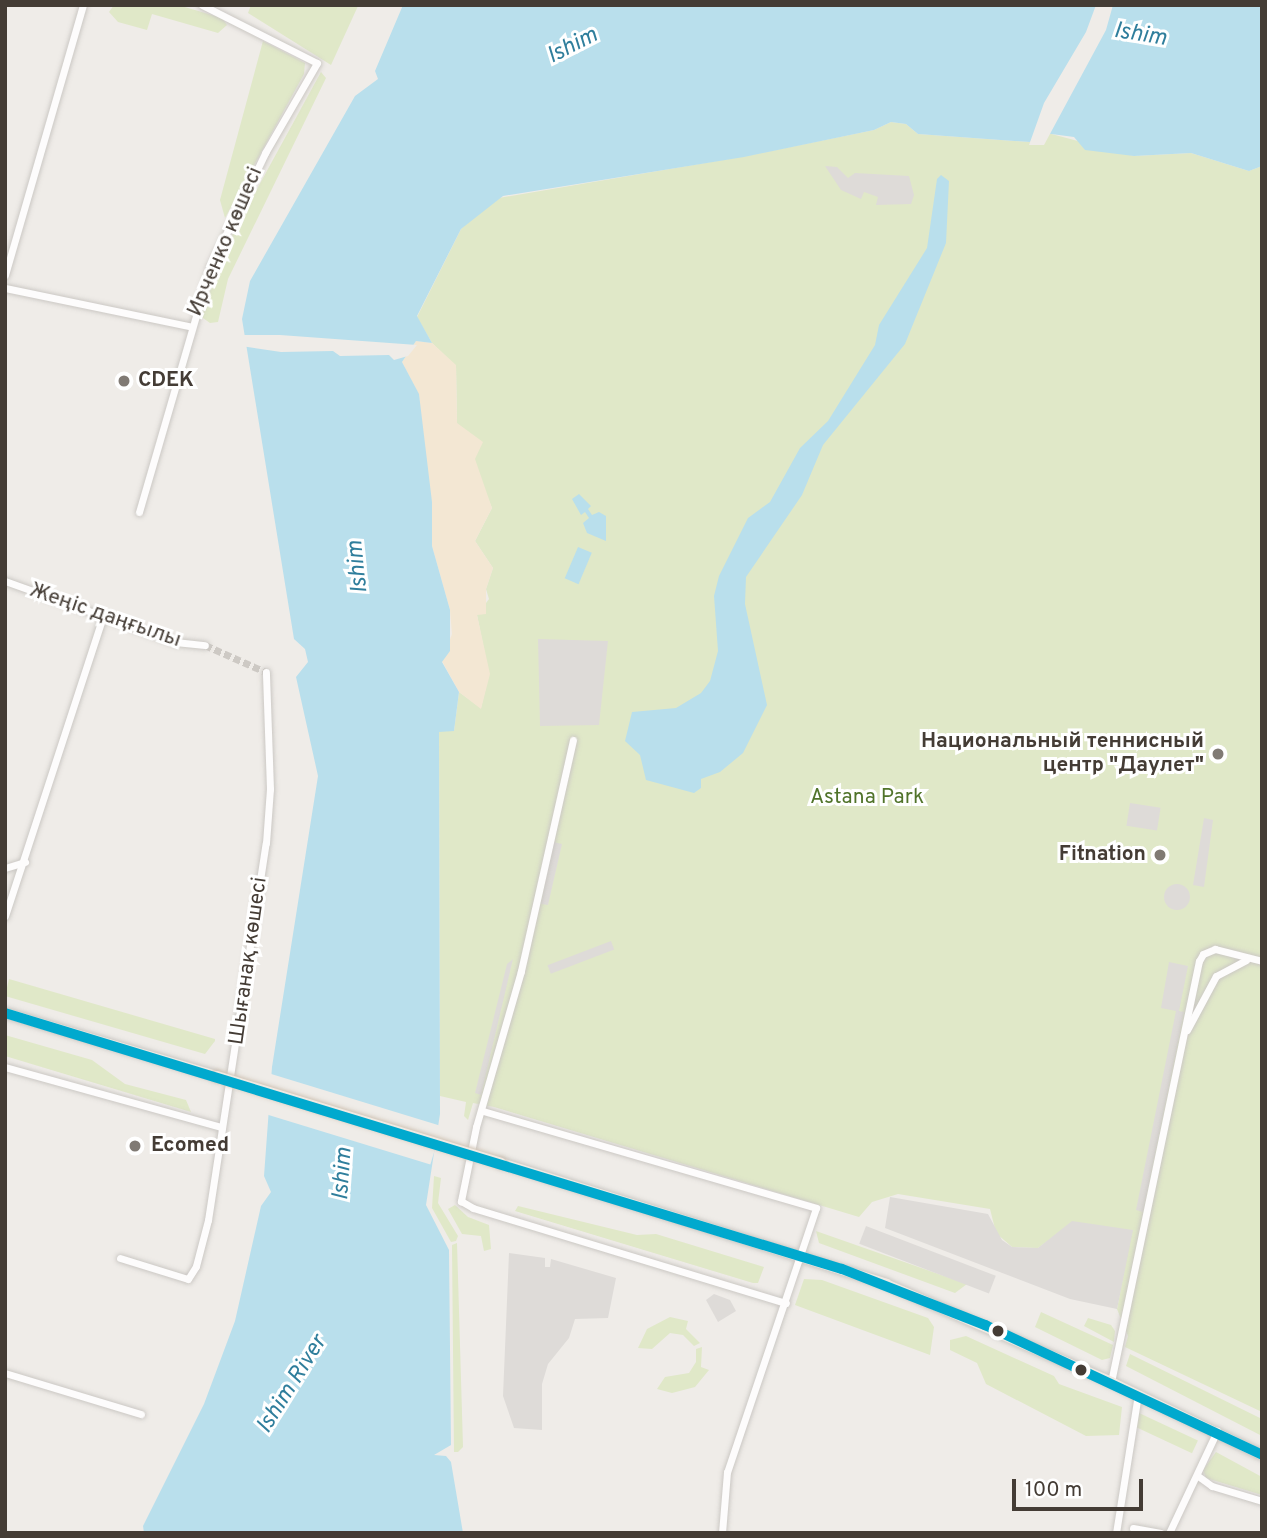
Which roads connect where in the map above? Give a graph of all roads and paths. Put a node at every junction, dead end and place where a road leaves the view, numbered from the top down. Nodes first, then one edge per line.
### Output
1 (83, 5) edge
2 (202, 5) edge
3 (5, 275) edge
4 (5, 288) edge
5 (189, 326) junction
6 (139, 512) dead end
7 (5, 582) edge
8 (103, 617) junction
9 (205, 645) tunnel mouth
10 (266, 672) dead end
11 (573, 740) dead end
12 (24, 862) junction
13 (5, 868) edge
14 (5, 916) edge
15 (1258, 960) edge
16 (5, 1013) edge
17 (1183, 1037) junction
18 (5, 1067) edge
19 (483, 1111) junction
20 (221, 1127) junction
21 (801, 1257) junction
22 (120, 1258) dead end
23 (786, 1303) junction
24 (5, 1373) edge
25 (1111, 1381) junction
26 (1138, 1394) junction
27 (141, 1414) dead end
28 (1217, 1432) junction
29 (1262, 1455) edge
30 (1198, 1476) junction
31 (1262, 1501) edge
32 (1133, 1528) dead end
33 (722, 1533) edge
34 (1116, 1533) edge
35 (1161, 1533) edge
36 (1169, 1533) edge

1 - 3 street
2 - 5 street, Ирченко көшесі
4 - 5 street
5 - 6 street, Ирченко көшесі
7 - 8 street, Жеңіс даңғылы
8 - 9 street, Жеңіс даңғылы
8 - 12 street
10 - 20 street, Шығанақ көшесі
11 - 19 street
12 - 13 street
12 - 14 street
15 - 17 street
15 - 17 street
16 - 21 main road, bridge
17 - 25 street
18 - 20 street
19 - 21 street
19 - 23 street
20 - 22 street, Шығанақ көшесі
21 - 23 street
21 - 25 main road
23 - 33 street
24 - 27 street
25 - 26 main road
26 - 28 main road
26 - 34 street
28 - 29 main road
28 - 30 street
30 - 31 street
30 - 36 street
32 - 35 street

